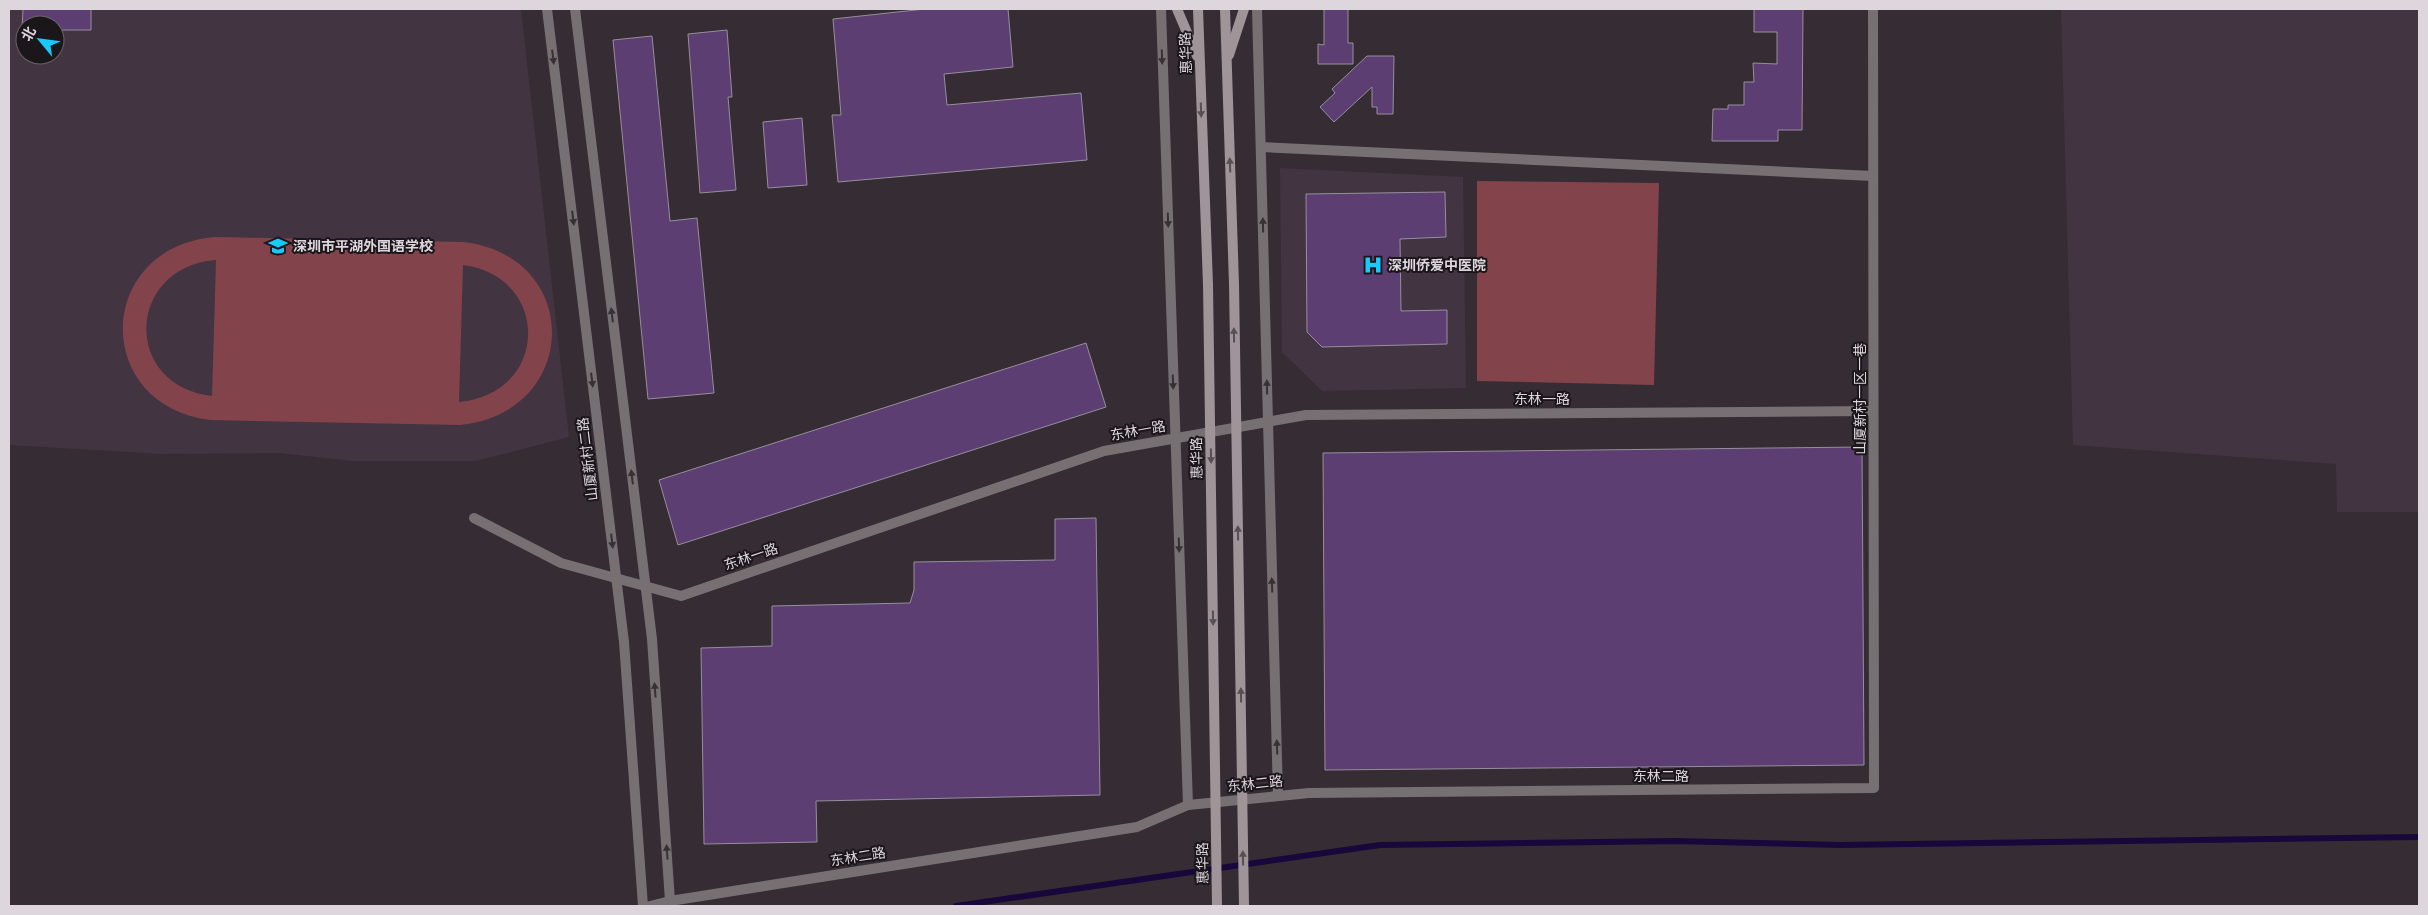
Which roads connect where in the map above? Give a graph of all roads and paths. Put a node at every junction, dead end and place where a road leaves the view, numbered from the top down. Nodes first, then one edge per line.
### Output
1 (547, 9) edge
2 (575, 9) edge
3 (1160, 9) edge
4 (1176, 9) edge
5 (1198, 9) edge
6 (1225, 9) edge
7 (1244, 9) edge
8 (1257, 9) edge
9 (1873, 9) edge
10 (1200, 63) junction
11 (1227, 64) junction
12 (1261, 147) junction
13 (1873, 176) junction
14 (1873, 411) junction
15 (1268, 422) junction
16 (1175, 438) junction
17 (474, 518) dead end
18 (616, 578) junction
19 (645, 586) junction
20 (1874, 788) joint
21 (1278, 796) junction
22 (1188, 805) junction
23 (670, 901) junction
24 (642, 906) edge
25 (650, 906) edge
26 (1217, 906) edge
27 (1244, 906) edge

1 -> 18 street, 山厦新村二路
19 -> 2 street
3 -> 16 street
4 - 10 main road
5 - 10 main road, 惠华路
6 - 11 main road
7 - 11 main road
8 - 12 street
9 - 13 street, 山厦新村一区一巷
10 -> 26 main road, 惠华路, bridge
27 -> 11 main road, bridge
12 - 13 street
15 -> 12 street
13 - 14 street, 山厦新村一区一巷
14 - 15 street, 东林一路
14 - 20 street, 山厦新村一区一巷
15 - 16 street, 东林一路
21 -> 15 street
16 - 19 street, 东林一路
16 -> 22 street
17 - 18 street, 东林一路
18 - 19 street, 东林一路
18 - 24 street, 山厦新村二路
23 -> 19 street
20 - 21 street, 东林二路
21 - 22 street, 东林二路
22 - 23 street, 东林二路
23 - 25 street, 东林二路

